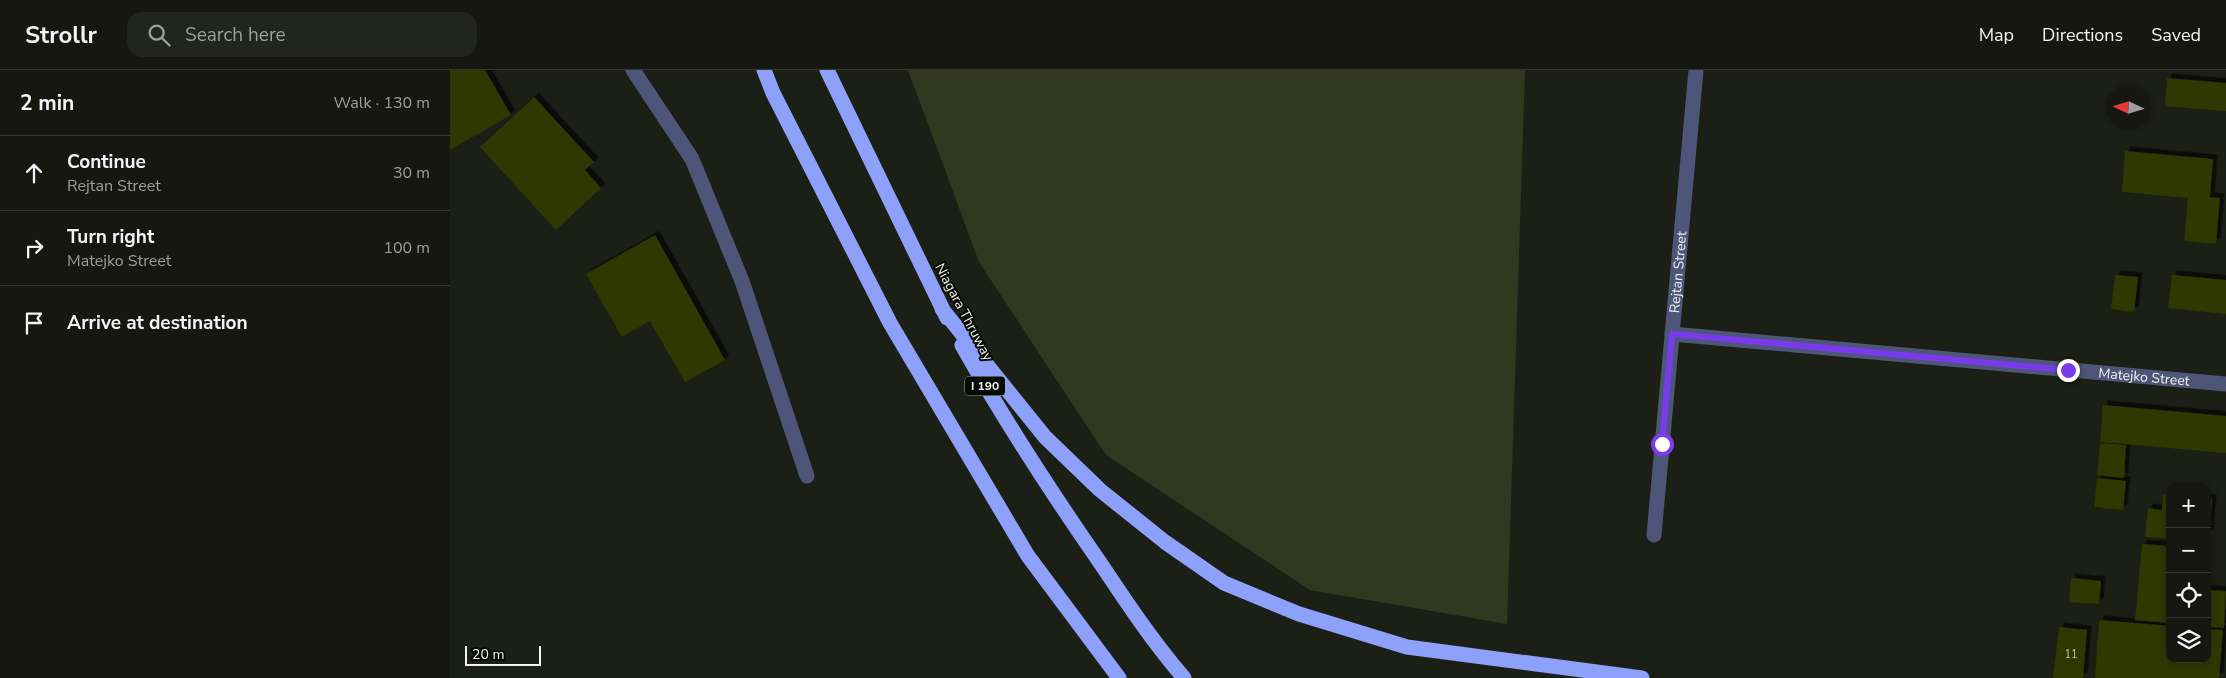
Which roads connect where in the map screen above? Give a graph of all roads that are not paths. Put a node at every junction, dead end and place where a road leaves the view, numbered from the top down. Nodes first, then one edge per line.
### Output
1 (633, 70) edge
2 (764, 70) edge
3 (827, 70) edge
4 (1696, 70) edge
5 (942, 309) junction
6 (1672, 334) junction
7 (2226, 384) edge
8 (807, 476) dead end
9 (1654, 535) dead end
10 (1119, 678) edge
11 (1184, 678) edge
12 (1642, 678) edge

1 - 8 street
2 - 10 highway
3 - 5 highway, Niagara Thruway / I 190
4 - 6 street, Rejtan Street
5 - 11 highway, Niagara Thruway / I 190
5 - 12 highway
6 - 7 street, Matejko Street
6 - 9 street, Rejtan Street

